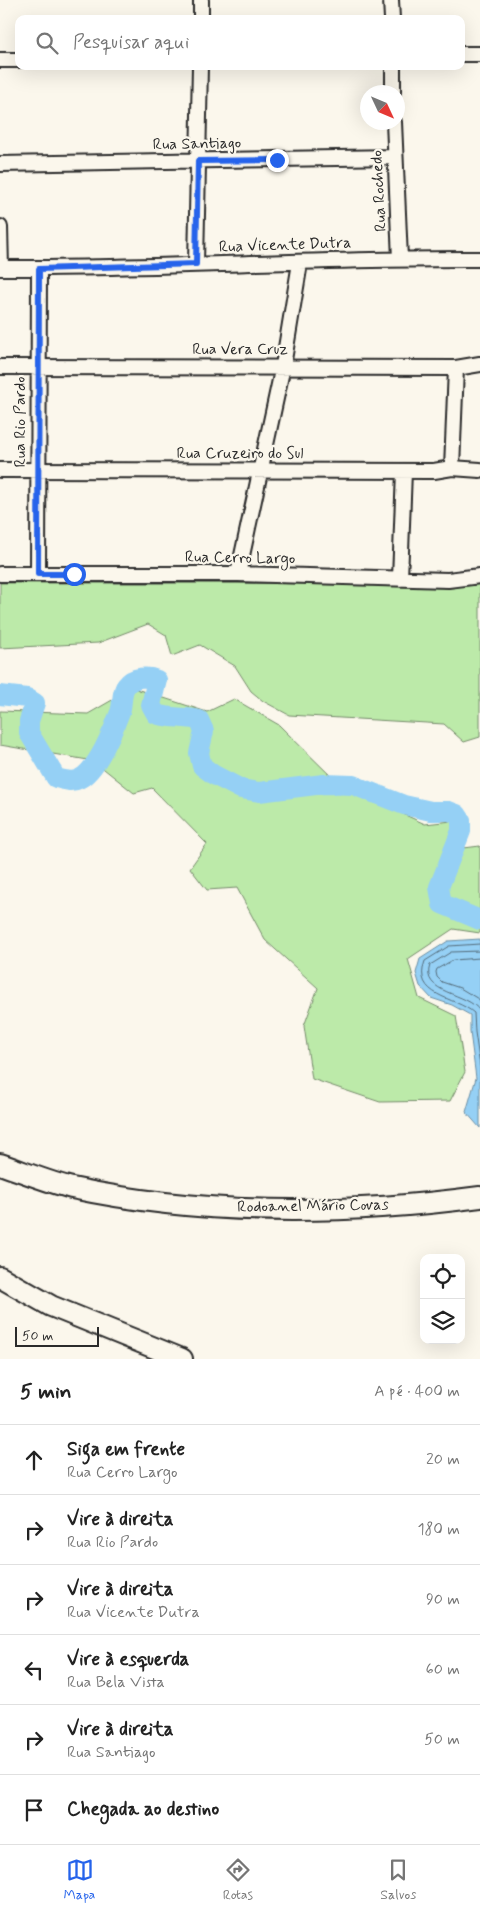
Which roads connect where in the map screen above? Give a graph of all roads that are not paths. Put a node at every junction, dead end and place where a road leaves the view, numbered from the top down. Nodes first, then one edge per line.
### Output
1 (201, 0) edge
2 (391, 0) edge
3 (201, 15) edge
4 (392, 15) edge
5 (465, 54) edge
6 (480, 54) edge
7 (0, 60) edge
8 (15, 60) edge
9 (200, 70) edge
10 (393, 70) edge
11 (393, 85) edge
12 (394, 130) edge
13 (395, 157) junction
14 (198, 161) junction
15 (0, 164) edge
16 (0, 227) edge
17 (400, 259) junction
18 (480, 259) edge
19 (300, 263) junction
20 (196, 264) junction
21 (1, 268) edge
22 (39, 269) junction
23 (480, 364) edge
24 (38, 366) junction
25 (282, 366) junction
26 (0, 367) edge
27 (456, 368) junction
28 (452, 468) junction
29 (38, 469) junction
30 (0, 470) edge
31 (261, 470) junction
32 (480, 470) edge
33 (404, 471) junction
34 (0, 574) edge
35 (38, 574) junction
36 (238, 574) junction
37 (480, 576) edge
38 (400, 579) junction
39 (0, 1164) edge
40 (472, 1198) edge
41 (0, 1277) edge
42 (182, 1359) edge

1 - 3 street
2 - 4 street
5 - 6 street
7 - 8 street
9 - 14 street
10 - 11 street
12 - 13 street, Rua Rochedo
13 - 14 street, Rua Santiago
13 - 17 street, Rua Rochedo
14 - 15 street, Rua Santiago
14 - 20 street
16 - 21 street
17 - 18 street, Rua Vicente Dutra
17 - 19 street, Rua Vicente Dutra
19 - 20 street, Rua Vicente Dutra
19 - 25 street
20 - 22 street, Rua Vicente Dutra
21 - 22 street, Rua Vicente Dutra
22 - 24 street, Rua Rio Pardo
23 - 27 street, Rua Vera Cruz
24 - 25 street, Rua Vera Cruz
24 - 26 street, Rua Vera Cruz
24 - 29 street, Rua Rio Pardo
25 - 27 street, Rua Vera Cruz
25 - 31 street
27 - 28 street
28 - 32 street, Rua Cruzeiro do Sul
28 - 33 street, Rua Cruzeiro do Sul
29 - 30 street, Rua Cruzeiro do Sul
29 - 31 street, Rua Cruzeiro do Sul
29 - 35 street, Rua Rio Pardo
31 - 33 street, Rua Cruzeiro do Sul
31 - 36 street
33 - 38 street
34 - 35 street, Rua Cerro Largo
35 - 36 street, Rua Cerro Largo
36 - 38 street, Rua Cerro Largo
37 - 38 street, Rua Cerro Largo
39 - 40 highway, Rodoanel Mário Covas
41 - 42 highway

